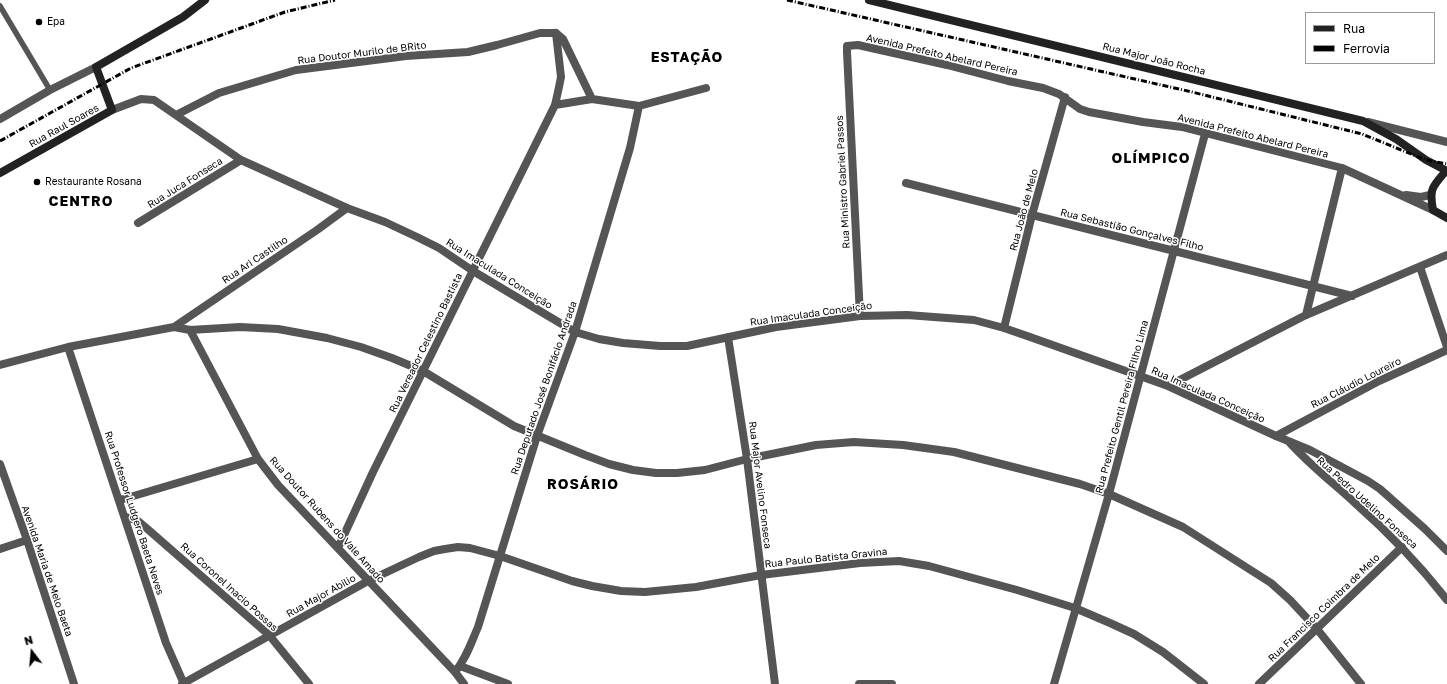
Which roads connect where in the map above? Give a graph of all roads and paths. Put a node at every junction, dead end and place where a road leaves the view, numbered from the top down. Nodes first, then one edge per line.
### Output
1 (205, 0) edge
2 (869, 0) edge
3 (0, 6) edge
4 (556, 33) junction
5 (847, 46) joint
6 (96, 67) junction
7 (706, 88) dead end
8 (50, 90) junction
9 (1065, 98) junction
10 (592, 99) junction
11 (554, 105) junction
12 (639, 106) junction
13 (112, 110) junction
14 (176, 115) junction
15 (0, 119) edge
16 (1363, 121) junction
17 (1205, 134) junction
18 (1447, 142) edge
19 (241, 160) junction
20 (1342, 168) junction
21 (1446, 171) edge
22 (0, 173) edge
23 (906, 184) dead end
24 (1397, 194) junction
25 (1430, 195) junction
26 (347, 208) junction
27 (1433, 210) junction
28 (1032, 215) junction
29 (1447, 218) edge
30 (138, 223) dead end
31 (1173, 251) junction
32 (1447, 255) edge
33 (1420, 267) junction
34 (473, 271) junction
35 (1313, 285) junction
36 (1352, 296) junction
37 (1306, 315) junction
38 (860, 316) junction
39 (174, 328) junction
40 (1004, 328) junction
41 (190, 330) junction
42 (575, 332) junction
43 (728, 337) junction
44 (68, 347) junction
45 (1447, 349) edge
46 (0, 365) edge
47 (423, 371) junction
48 (1141, 377) junction
49 (1168, 386) junction
50 (538, 436) junction
51 (1276, 436) junction
52 (1288, 441) junction
53 (258, 459) junction
54 (747, 459) junction
55 (0, 464) edge
56 (1109, 494) junction
57 (120, 500) junction
58 (126, 517) junction
59 (27, 540) junction
60 (1402, 547) junction
61 (338, 548) junction
62 (0, 549) edge
63 (1447, 552) edge
64 (500, 556) junction
65 (761, 574) junction
66 (368, 581) junction
67 (1447, 600) edge
68 (1075, 608) junction
69 (1317, 629) junction
70 (269, 635) junction
71 (458, 669) junction
72 (74, 684) edge
73 (183, 684) edge
74 (308, 684) edge
75 (464, 684) edge
76 (508, 684) edge
77 (775, 684) edge
78 (859, 684) edge
79 (892, 684) edge
80 (1054, 684) edge
81 (1204, 684) edge
82 (1259, 684) edge
83 (1361, 684) edge

1 - 6 main road
2 - 16 main road, Rua Major João Rocha
3 - 8 lane
4 - 10 street
4 - 11 street, Rua Vereador Celestino Bastista
4 - 14 street, Rua Doutor Murilo de BRito
5 - 9 street, Avenida Prefeito Abelard Pereira
5 - 38 street, Rua Ministro Gabriel Passos
6 - 8 street
6 - 13 main road, Rua Raul Soares
7 - 12 street
8 - 15 street
9 - 17 street, Avenida Prefeito Abelard Pereira
9 - 28 street, Rua João de Melo
10 - 11 street
10 - 12 street
11 - 34 street, Rua Vereador Celestino Bastista
12 - 42 street, Rua Deputado José Bonifácio Andrada
13 - 14 street, Rua Imaculada Conceição
13 - 22 main road, Rua Raul Soares
14 - 19 street, Rua Imaculada Conceição
16 - 18 street
16 - 21 main road, Rua Major João Rocha
17 - 20 street, Avenida Prefeito Abelard Pereira
17 - 31 street, Rua Prefeito Gentil Pereira FIlho Lima
19 - 26 street, Rua Imaculada Conceição
19 - 30 street, Rua Juca Fonseca
20 - 24 street, Avenida Prefeito Abelard Pereira
20 - 35 street
21 - 25 main road
23 - 28 street, Rua Sebastião Gonçalves Filho
24 - 25 street, Avenida Prefeito Abelard Pereira
24 - 27 street, Avenida Prefeito Abelard Pereira
25 - 27 main road
26 - 34 street, Rua Imaculada Conceição
26 - 39 street, Rua Ari Castilho
27 - 29 main road, Avenida Prefeito Abelard Pereira
28 - 31 street, Rua Sebastião Gonçalves Filho
28 - 40 street, Rua João de Melo
31 - 35 street, Rua Sebastião Gonçalves Filho
31 - 48 street, Rua Prefeito Gentil Pereira FIlho Lima
32 - 33 street
33 - 36 street
33 - 45 street
34 - 42 street, Rua Imaculada Conceição
34 - 47 street, Rua Vereador Celestino Bastista
35 - 36 street, Rua Sebastião Gonçalves Filho
35 - 37 street
36 - 37 street
37 - 49 street
38 - 40 street, Rua Imaculada Conceição
38 - 43 street, Rua Imaculada Conceição
39 - 41 street
39 - 44 street
40 - 48 street, Rua Imaculada Conceição
41 - 47 street
41 - 53 street, Rua Doutor Rubens do Vale Amado
42 - 43 street, Rua Imaculada Conceição
42 - 50 street, Rua Deputado José Bonifácio Andrada
43 - 54 street, Rua Major Avelino Fonseca
44 - 46 street
44 - 57 street, Rua Professor Ludgero Baeta Neves
45 - 51 street, Rua Cláudio Loureiro
47 - 50 street
47 - 61 street, Rua Vereador Celestino Bastista
48 - 49 street, Rua Imaculada Conceição
48 - 56 street, Rua Prefeito Gentil Pereira FIlho Lima
49 - 51 street, Rua Imaculada Conceição
50 - 54 street
50 - 64 street, Rua Deputado José Bonifácio Andrada
51 - 52 street, Rua Imaculada Conceição
52 - 60 street, Rua Pedro Udelino Fonseca
52 - 63 street, Rua Imaculada Conceição
53 - 57 street
53 - 61 street, Rua Doutor Rubens do Vale Amado
54 - 56 street
54 - 65 street, Rua Major Avelino Fonseca
55 - 59 street, Avenida Maria de Melo Baeta
56 - 68 street, Rua Prefeito Gentil Pereira FIlho Lima
56 - 69 street
57 - 58 street, Rua Professor Ludgero Baeta Neves
58 - 70 street, Rua Coronel Inacio Possas
58 - 73 street, Rua Professor Ludgero Baeta Neves
59 - 62 street
59 - 72 street, Avenida Maria de Melo Baeta
60 - 67 street, Rua Pedro Udelino Fonseca
60 - 69 street, Rua Francisco Coimbra de Melo
61 - 66 street, Rua Doutor Rubens do Vale Amado
64 - 65 street, Rua Paulo Batista Gravina
64 - 66 street, Rua Major Abilio
64 - 71 street, Rua Deputado José Bonifácio Andrada
65 - 68 street, Rua Paulo Batista Gravina
65 - 77 street, Rua Major Avelino Fonseca
66 - 70 street, Rua Major Abilio
66 - 71 street, Rua Doutor Rubens do Vale Amado
68 - 80 street, Rua Prefeito Gentil Pereira FIlho Lima
68 - 81 street, Rua Paulo Batista Gravina
69 - 82 street, Rua Francisco Coimbra de Melo
69 - 83 street
70 - 73 street, Rua Major Abilio
70 - 74 street, Rua Coronel Inacio Possas
71 - 75 street, Rua Doutor Rubens do Vale Amado
71 - 76 street
78 - 79 street

